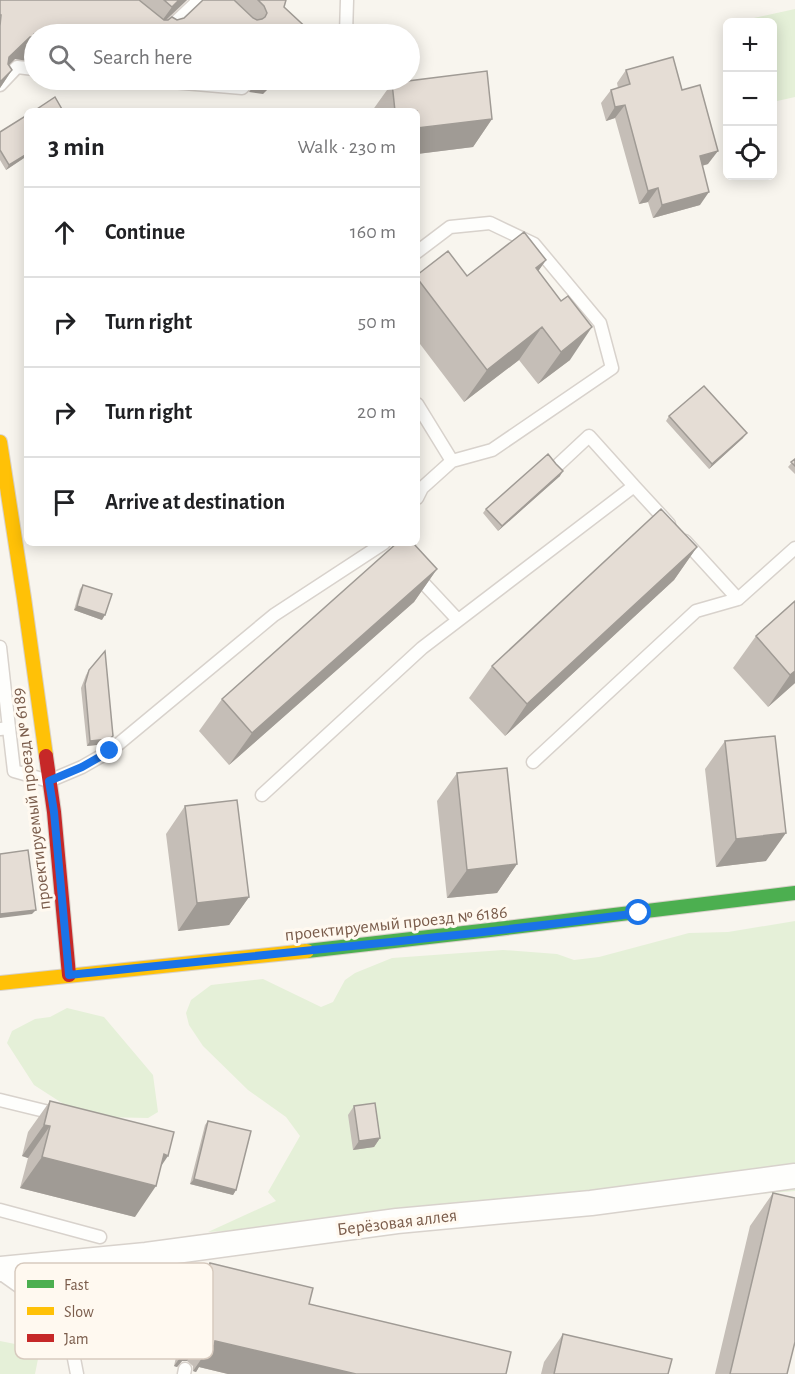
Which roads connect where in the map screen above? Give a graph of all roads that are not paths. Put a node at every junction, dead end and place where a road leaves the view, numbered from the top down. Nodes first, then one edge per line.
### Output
1 (199, 0) edge
2 (347, 0) edge
3 (174, 24) edge
4 (346, 24) edge
5 (24, 68) edge
6 (0, 85) edge
7 (420, 250) edge
8 (420, 409) edge
9 (0, 442) edge
10 (452, 461) junction
11 (558, 464) edge
12 (634, 486) junction
13 (420, 492) edge
14 (388, 546) edge
15 (795, 548) edge
16 (410, 569) edge
17 (738, 599) junction
18 (458, 620) junction
19 (0, 647) edge
20 (4, 729) edge
21 (532, 762) dead end
22 (49, 781) junction
23 (262, 795) dead end
24 (795, 893) edge
25 (69, 975) junction
26 (0, 983) edge
27 (0, 1100) edge
28 (67, 1117) edge
29 (795, 1176) edge
30 (0, 1210) edge
31 (100, 1237) dead end
32 (63, 1263) edge
33 (15, 1268) edge
34 (0, 1269) edge
35 (0, 1274) edge
36 (15, 1284) edge
37 (74, 1359) edge
38 (77, 1374) edge

1 - 3 lane
2 - 4 lane
5 - 6 lane
7 - 10 lane
8 - 10 lane
9 - 22 street, проектируемый проезд № 6189
10 - 13 lane
11 - 12 lane
12 - 17 lane
12 - 18 lane
14 - 22 lane
15 - 17 lane
16 - 18 lane
17 - 21 lane
18 - 23 lane
19 - 20 lane
20 - 22 lane
22 - 25 street, проектируемый проезд № 6189
24 - 25 street, проектируемый проезд № 6186
25 - 26 street, проектируемый проезд № 6186
27 - 28 lane
29 - 32 street, Берёзовая аллея
30 - 31 lane
33 - 34 street, Берёзовая аллея
35 - 36 lane
37 - 38 lane

